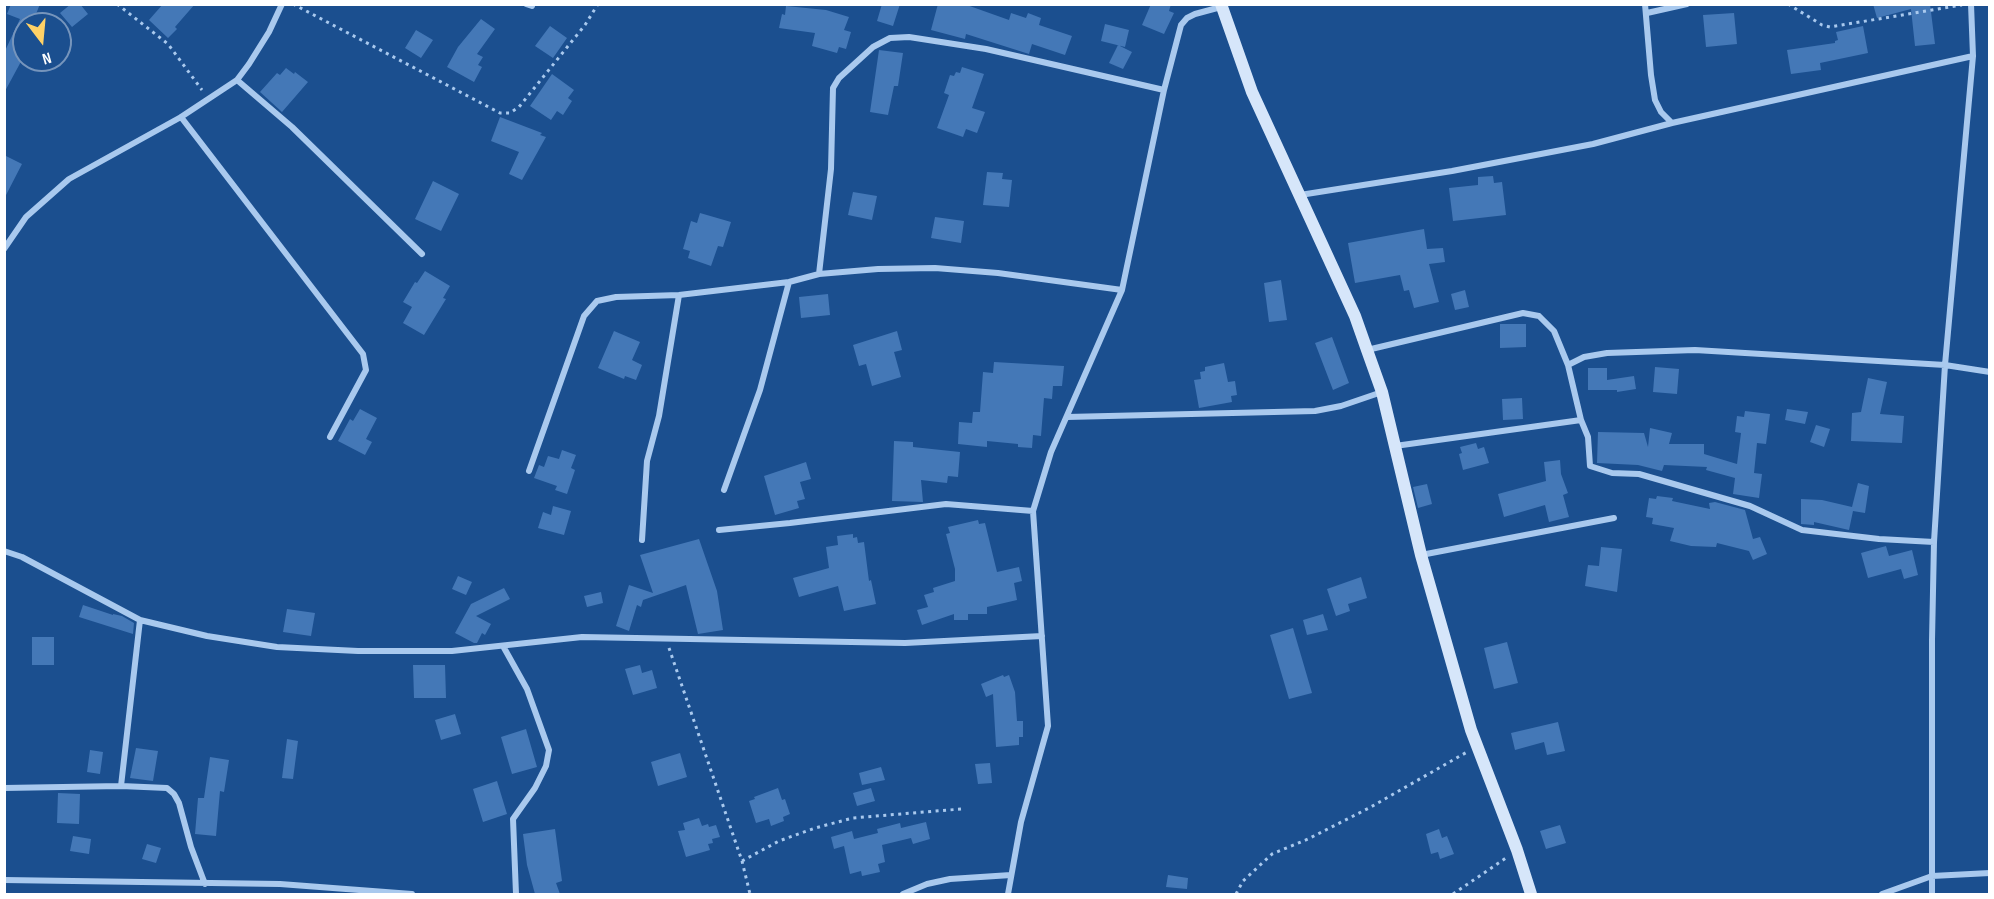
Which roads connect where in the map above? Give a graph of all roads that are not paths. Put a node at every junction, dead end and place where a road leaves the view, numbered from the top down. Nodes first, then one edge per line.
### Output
1 (282, 4) edge
2 (1646, 4) edge
3 (1687, 4) edge
4 (1969, 4) edge
5 (1221, 6) edge
6 (1647, 13) junction
7 (1973, 56) junction
8 (237, 80) junction
9 (1164, 90) junction
10 (181, 117) junction
11 (1672, 123) junction
12 (1300, 195) junction
13 (4, 249) edge
14 (422, 254) dead end
15 (819, 274) junction
16 (789, 282) junction
17 (1122, 290) junction
18 (680, 295) junction
19 (1367, 350) junction
20 (1568, 365) junction
21 (1945, 365) junction
22 (1989, 372) edge
23 (1382, 392) junction
24 (1067, 417) junction
25 (1581, 420) junction
26 (330, 437) dead end
27 (1395, 446) junction
28 (529, 471) dead end
29 (724, 490) dead end
30 (1033, 512) junction
31 (1614, 518) dead end
32 (719, 530) dead end
33 (642, 540) dead end
34 (1934, 542) junction
35 (4, 551) edge
36 (1421, 555) junction
37 (140, 620) junction
38 (1042, 636) junction
39 (503, 646) junction
40 (121, 786) junction
41 (4, 788) edge
42 (1989, 873) edge
43 (1011, 875) junction
44 (1932, 876) junction
45 (4, 880) edge
46 (205, 884) junction
47 (412, 894) edge
48 (516, 894) edge
49 (903, 894) edge
50 (1008, 894) edge
51 (1531, 894) edge
52 (1882, 894) edge
53 (1932, 894) edge

1 - 8 street
2 - 6 street
3 - 6 street
4 - 7 street
5 - 9 street
5 - 12 street
6 - 11 street
7 - 11 street
7 - 21 street
8 - 10 street
8 - 14 street
9 - 15 street
9 - 17 street
10 - 13 street
10 - 26 street
11 - 12 street
12 - 19 street
15 - 16 street
15 - 17 street
16 - 18 street
16 - 29 street
17 - 24 street
18 - 28 street
18 - 33 street
19 - 20 street
19 - 23 street
20 - 21 street
20 - 25 street
21 - 22 street
21 - 34 street
23 - 24 street
23 - 27 street
24 - 30 street
25 - 27 street
25 - 34 street
27 - 36 street
30 - 32 street
30 - 38 street
31 - 36 street
34 - 44 street
35 - 37 street
36 - 51 street
37 - 39 street
37 - 40 street
38 - 39 street
38 - 43 street
39 - 48 street
40 - 41 street
40 - 46 street
42 - 44 street
43 - 49 street
43 - 50 street
44 - 52 street
44 - 53 street
45 - 46 street
46 - 47 street

